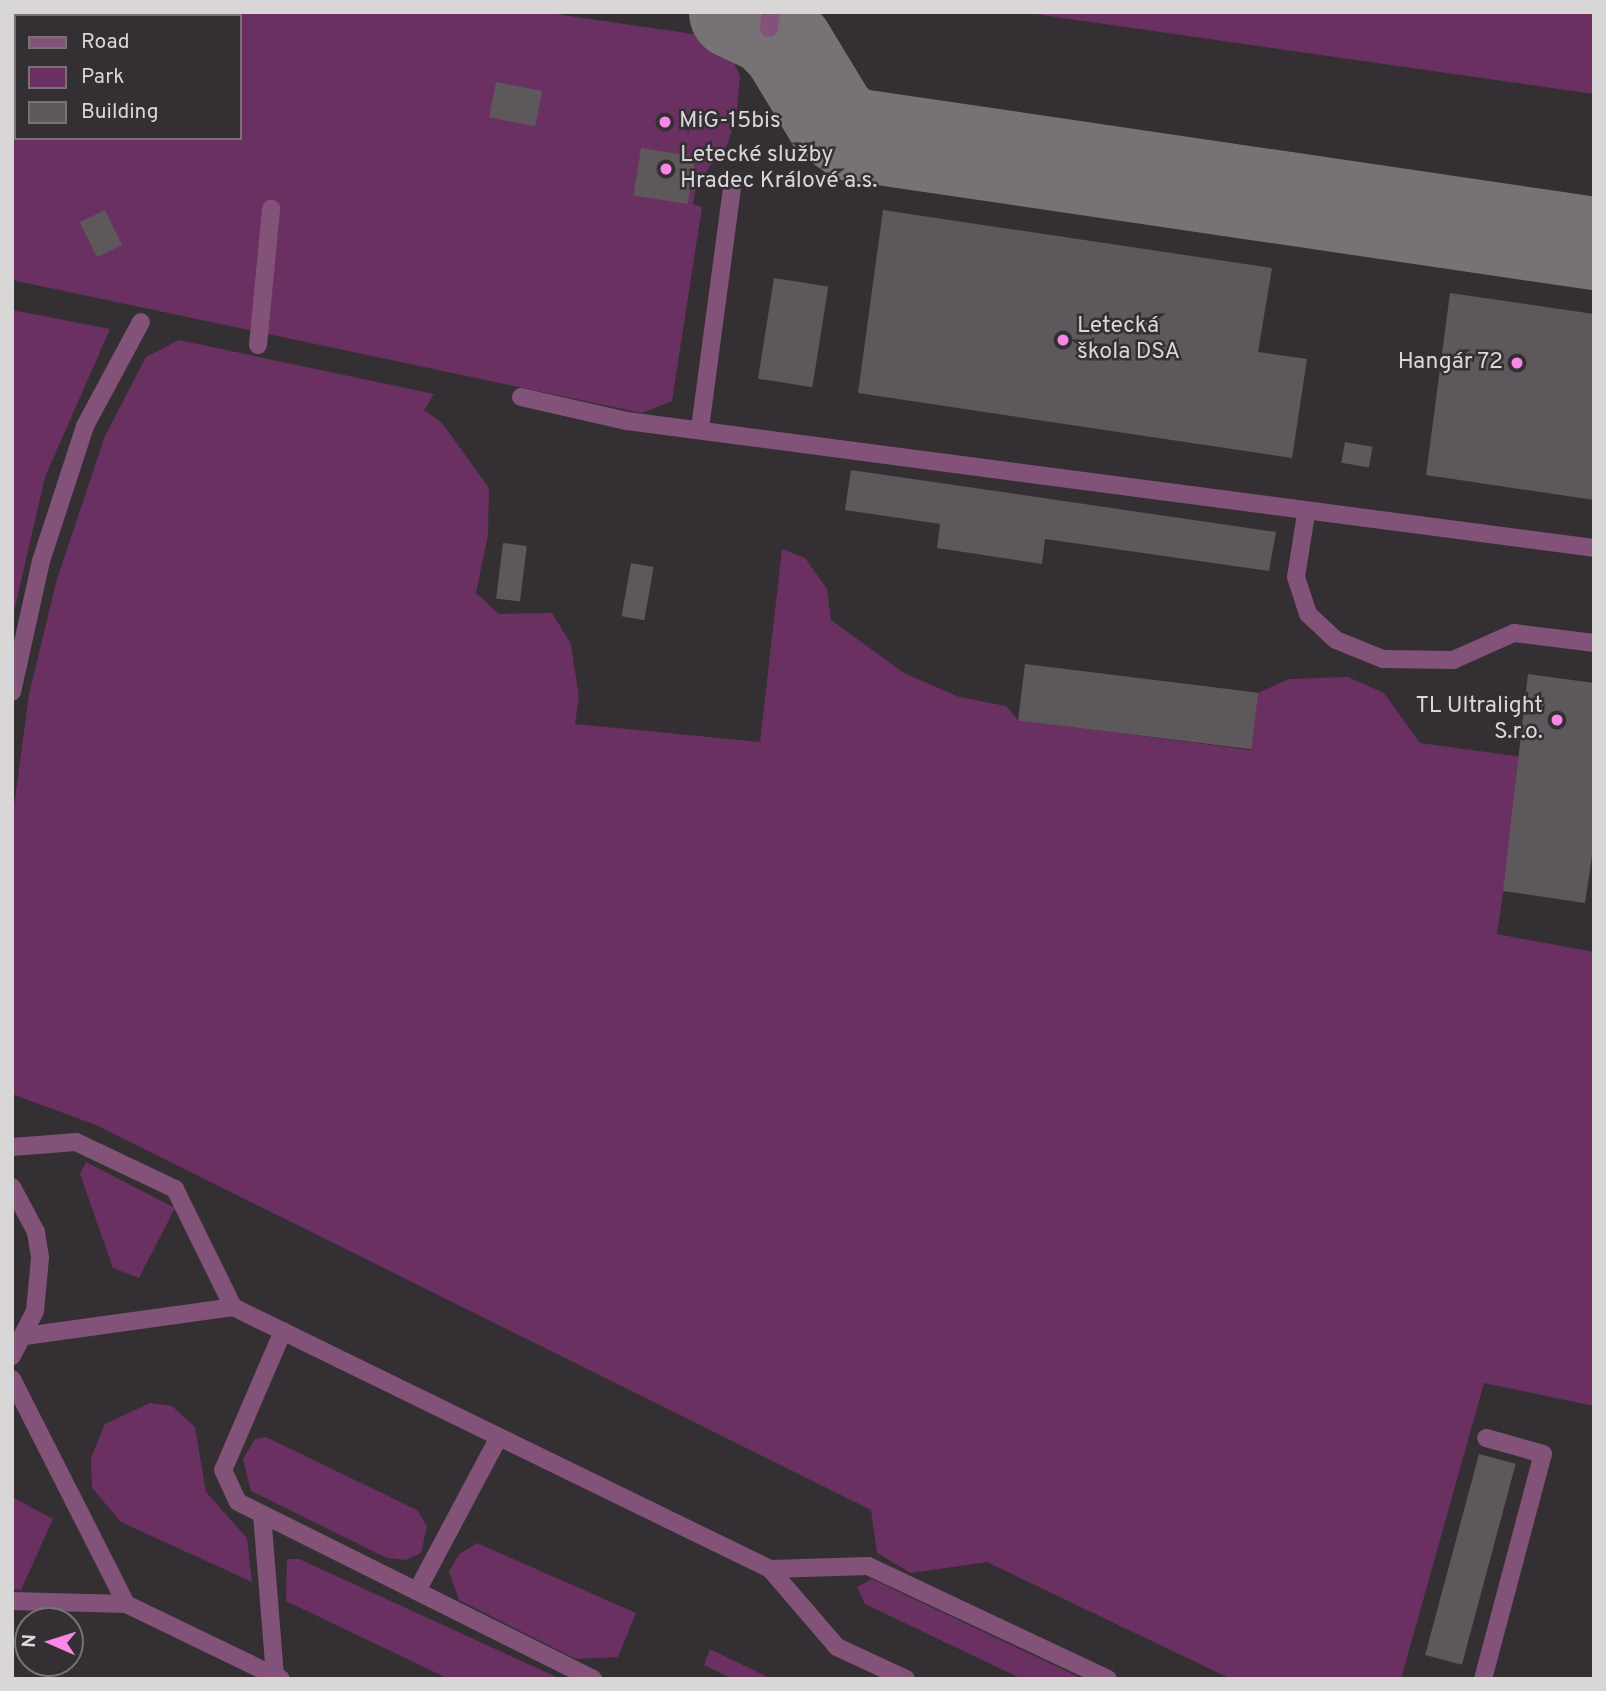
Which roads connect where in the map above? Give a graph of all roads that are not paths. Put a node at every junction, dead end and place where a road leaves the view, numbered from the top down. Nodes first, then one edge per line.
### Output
1 (732, 188) dead end
2 (271, 209) dead end
3 (141, 322) dead end
4 (258, 345) dead end
5 (521, 397) dead end
6 (700, 428) junction
7 (1306, 514) junction
8 (1594, 548) edge
9 (1594, 643) edge
10 (12, 692) edge
11 (12, 1147) edge
12 (12, 1187) edge
13 (233, 1307) junction
14 (283, 1331) junction
15 (26, 1336) junction
16 (12, 1356) edge
17 (12, 1379) edge
18 (499, 1437) junction
19 (1486, 1438) dead end
20 (262, 1514) junction
21 (769, 1569) junction
22 (417, 1591) junction
23 (12, 1601) edge
24 (126, 1604) junction
25 (278, 1677) edge
26 (593, 1679) edge
27 (906, 1679) edge
28 (1108, 1679) edge
29 (1483, 1679) edge

1 - 6 street
2 - 4 street
3 - 10 street
5 - 6 street
6 - 7 street
7 - 8 street
7 - 9 street
11 - 13 street
12 - 15 street
13 - 14 street
13 - 15 street
14 - 18 street
14 - 20 street
15 - 16 street
17 - 24 street
18 - 21 street
18 - 22 street
19 - 29 street
20 - 22 street
20 - 25 street
21 - 27 street
21 - 28 street
22 - 26 street
23 - 24 street
24 - 25 street

